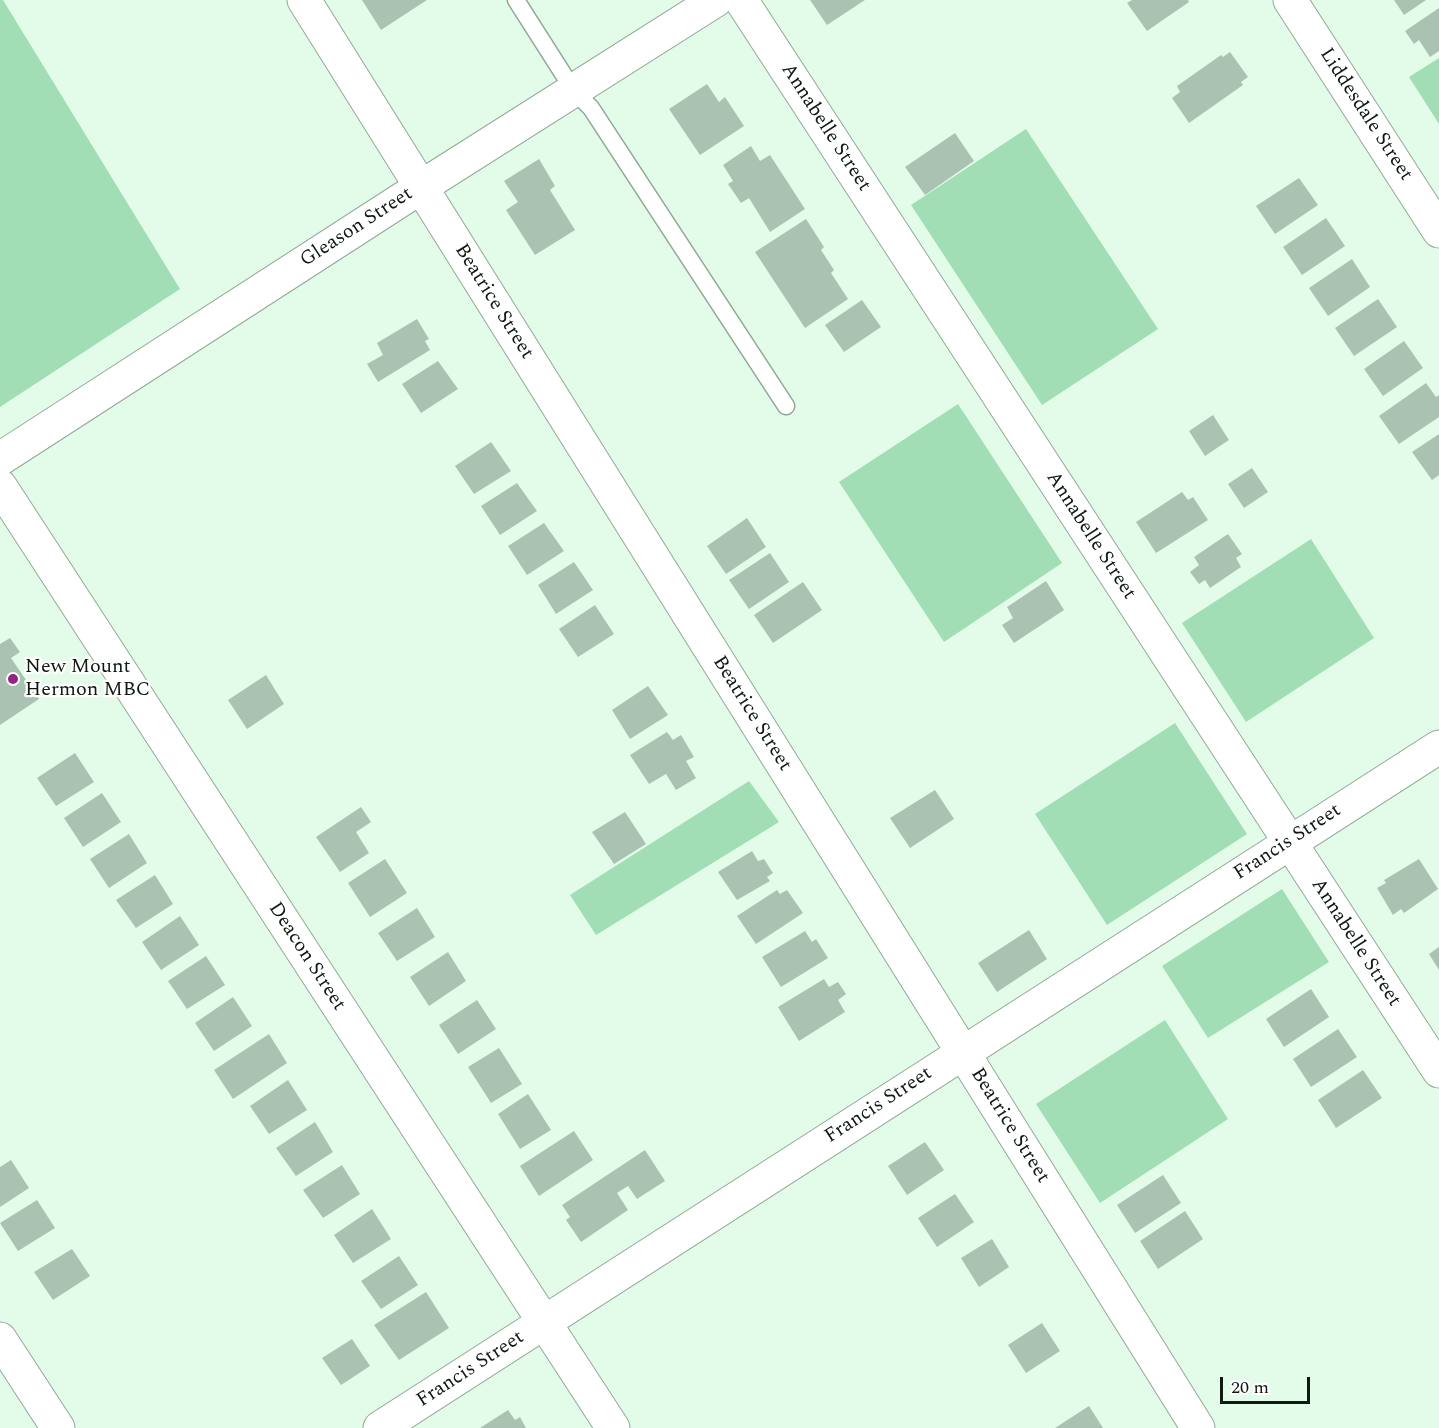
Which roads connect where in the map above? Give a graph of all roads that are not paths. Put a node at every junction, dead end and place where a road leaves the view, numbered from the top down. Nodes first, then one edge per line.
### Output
1 (304, 0) edge
2 (516, 0) edge
3 (716, 0) edge
4 (741, 0) edge
5 (1290, 0) edge
6 (574, 91) junction
7 (421, 187) junction
8 (1439, 231) edge
9 (786, 406) dead end
10 (0, 459) edge
11 (0, 486) edge
12 (1439, 747) edge
13 (1290, 842) junction
14 (963, 1052) junction
15 (1439, 1071) edge
16 (545, 1323) junction
17 (0, 1339) edge
18 (58, 1428) edge
19 (380, 1428) edge
20 (613, 1428) edge
21 (1198, 1428) edge

1 - 7 street, Beatrice Street
2 - 6 lane
3 - 6 street, Gleason Street
4 - 13 street, Annabelle Street
5 - 8 street, Liddesdale Street
6 - 7 street, Gleason Street
6 - 9 lane
7 - 10 street, Gleason Street
7 - 14 street, Beatrice Street
11 - 16 street, Deacon Street
12 - 13 street, Francis Street
13 - 14 street, Francis Street
13 - 15 street, Annabelle Street
14 - 16 street, Francis Street
14 - 21 street, Beatrice Street
16 - 19 street, Francis Street
16 - 20 street, Deacon Street
17 - 18 street

